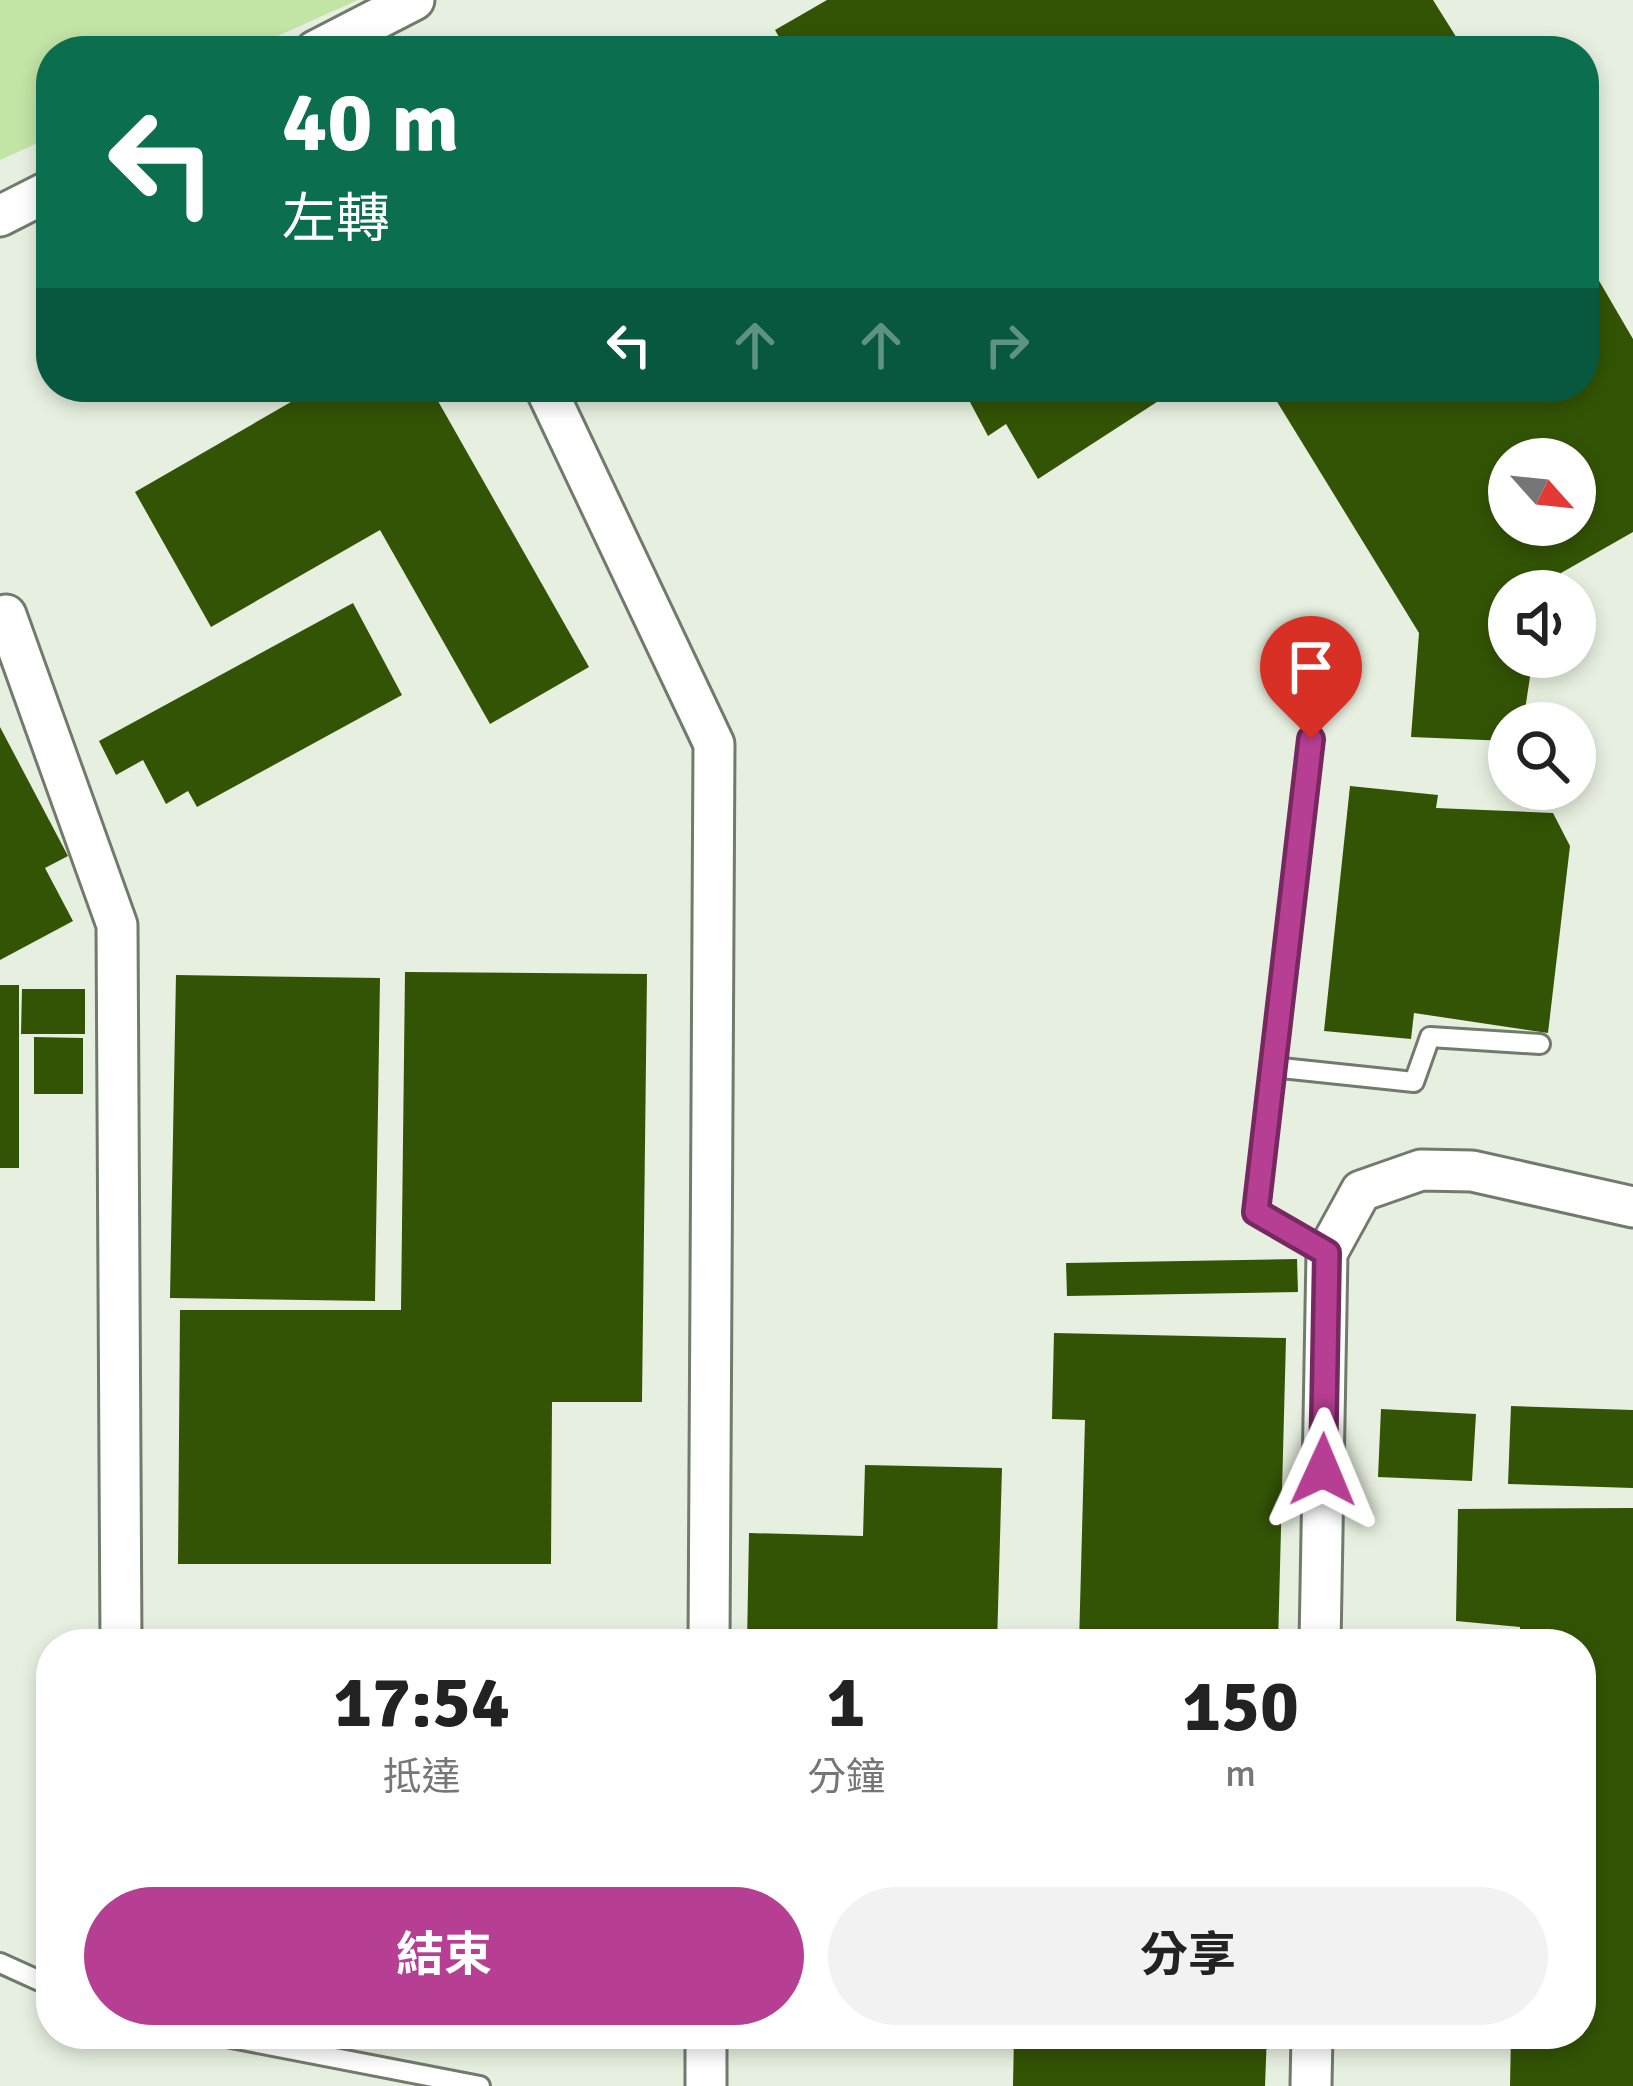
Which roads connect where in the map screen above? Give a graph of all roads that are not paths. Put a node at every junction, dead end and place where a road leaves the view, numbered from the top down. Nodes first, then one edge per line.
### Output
1 (414, 0) edge
2 (344, 36) edge
3 (36, 198) edge
4 (0, 216) edge
5 (552, 402) edge
6 (6, 615) dead end
7 (1311, 739) dead end
8 (1540, 1044) dead end
9 (1272, 1067) junction
10 (1633, 1207) edge
11 (1327, 1253) junction
12 (121, 1629) edge
13 (709, 1629) edge
14 (1320, 1629) edge
15 (0, 1963) edge
16 (36, 1979) edge
17 (274, 2049) edge
18 (706, 2049) edge
19 (1312, 2049) edge
20 (391, 2077) edge
21 (480, 2086) edge
22 (706, 2086) edge
23 (1311, 2086) edge

1 - 2 street
3 - 4 street
5 - 13 street
6 - 12 street
7 - 9 lane
8 - 9 lane
9 - 11 lane
10 - 11 street
11 - 14 street
15 - 16 lane
17 - 20 lane
18 - 22 street
19 - 23 street
20 - 21 lane

